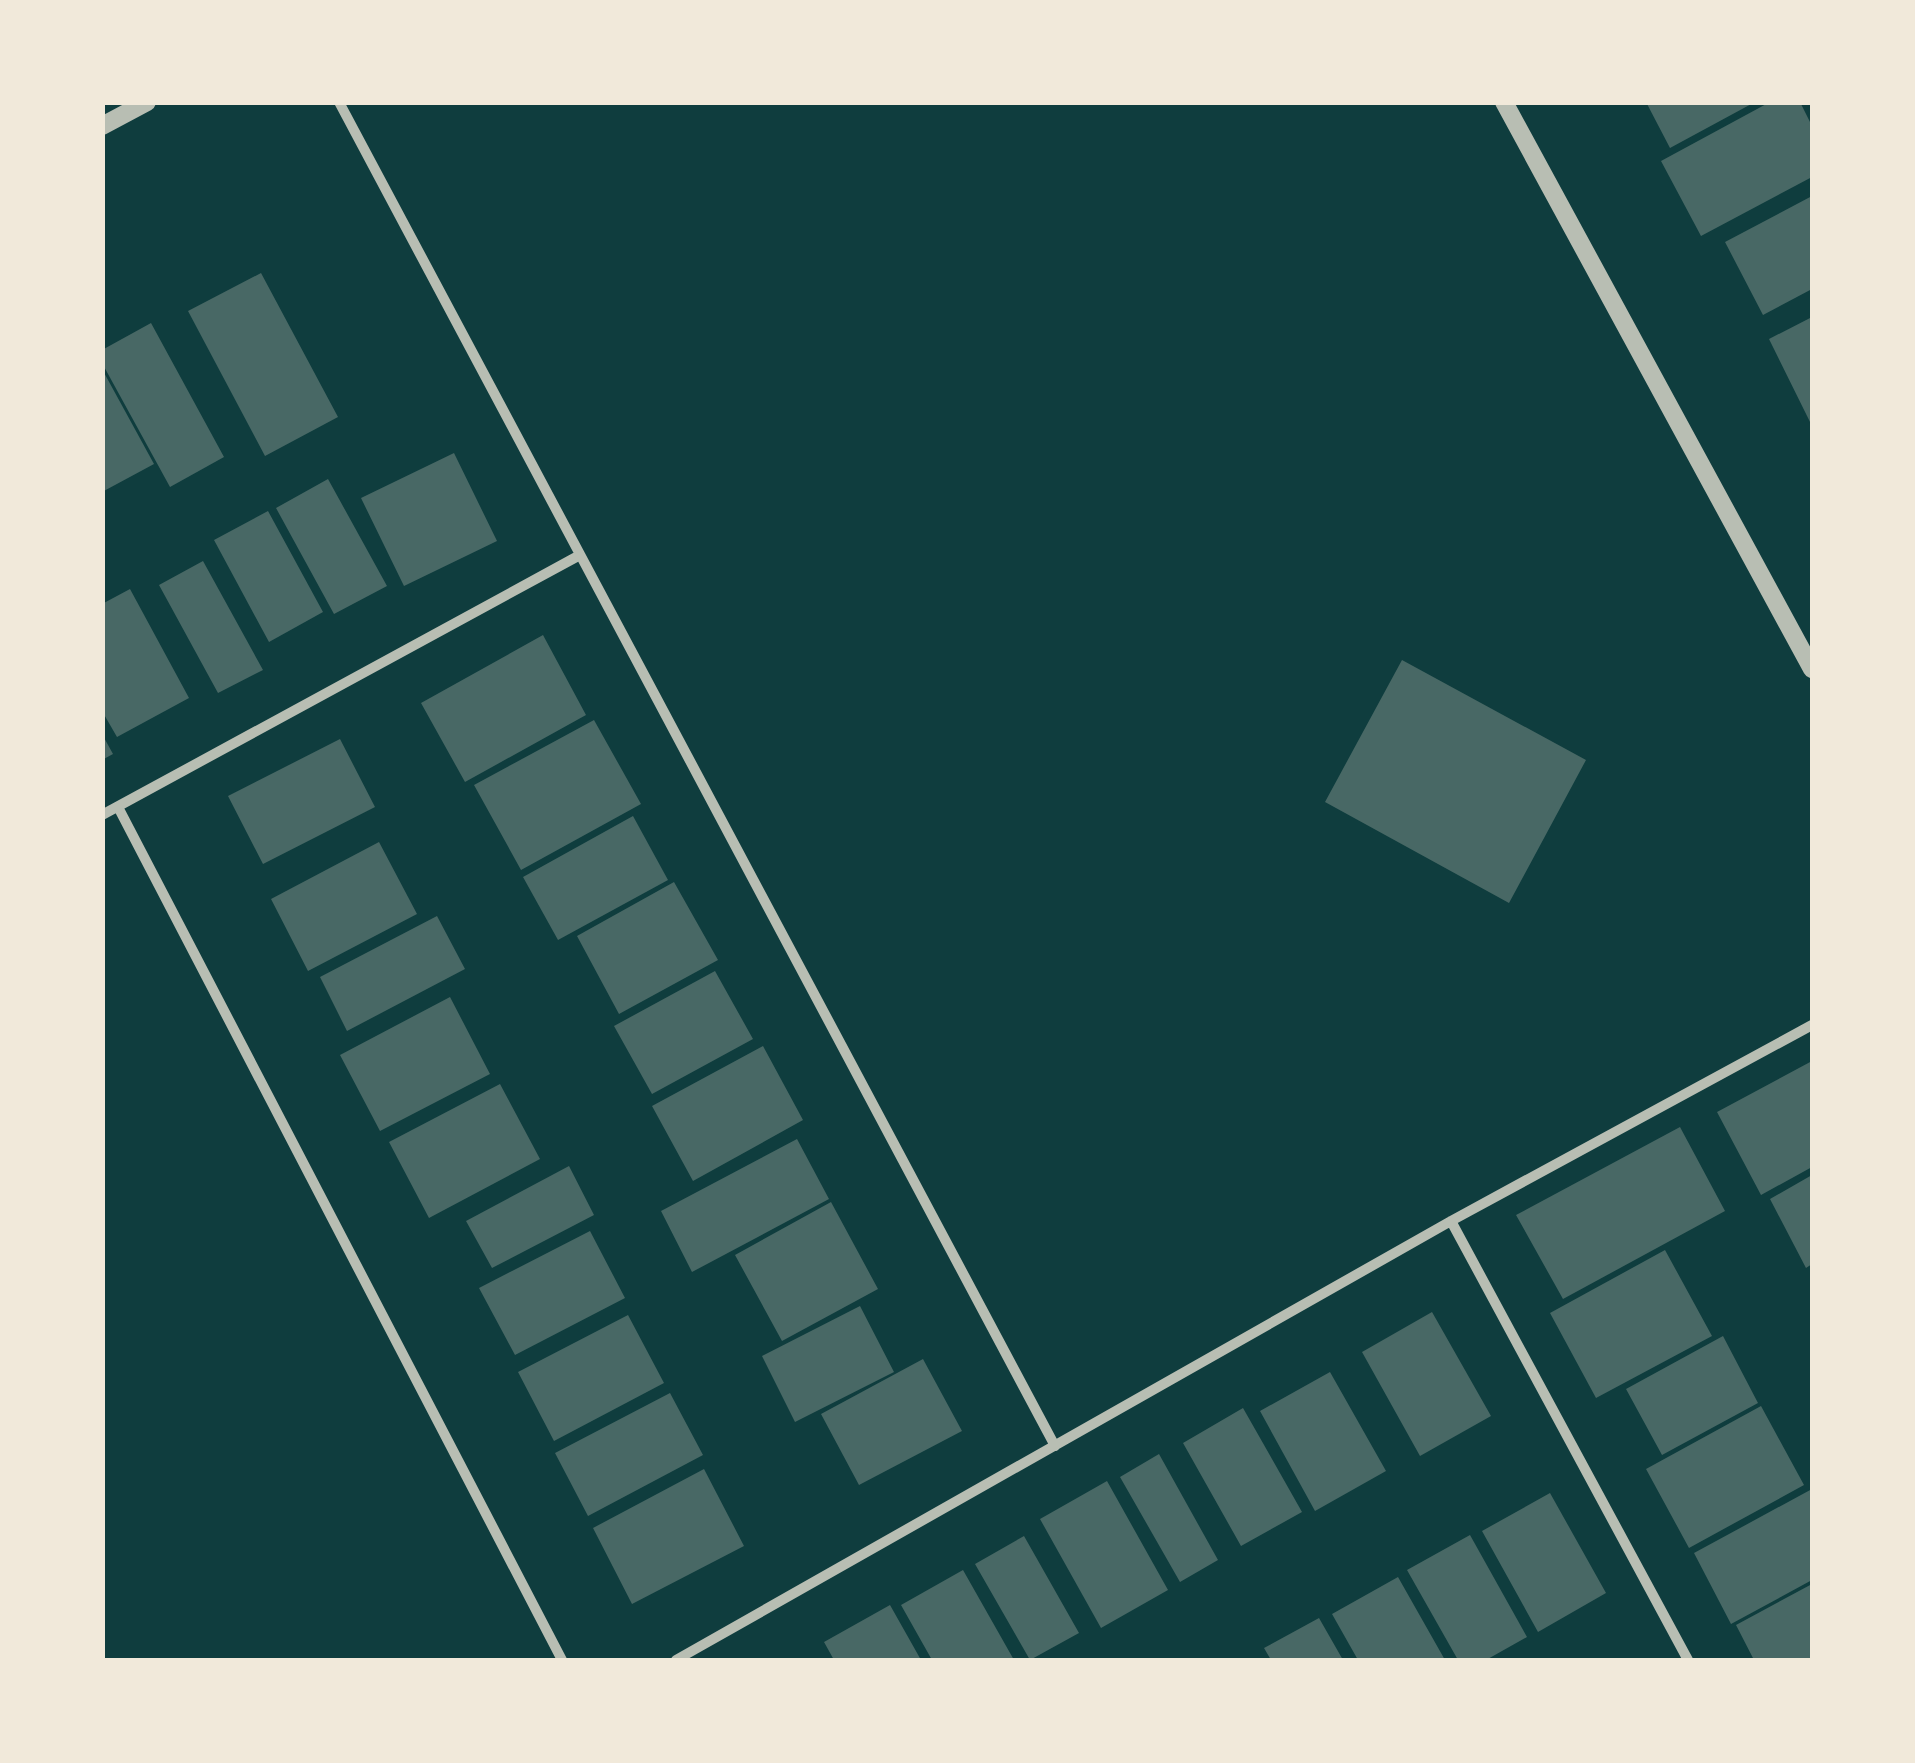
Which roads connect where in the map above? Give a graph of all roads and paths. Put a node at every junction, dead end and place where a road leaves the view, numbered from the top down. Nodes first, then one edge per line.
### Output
1 (146, 102) edge
2 (338, 102) edge
3 (1504, 102) edge
4 (102, 126) edge
5 (580, 555) junction
6 (1812, 668) edge
7 (118, 806) junction
8 (102, 815) edge
9 (1812, 1025) edge
10 (1451, 1222) junction
11 (1055, 1446) junction
12 (1685, 1659) edge
13 (562, 1660) edge
14 (676, 1660) edge

1 - 4 street
2 - 5 street
3 - 6 street
5 - 7 street
5 - 11 street
7 - 8 street
7 - 13 street
9 - 10 street
10 - 11 street
10 - 12 street
11 - 14 street

